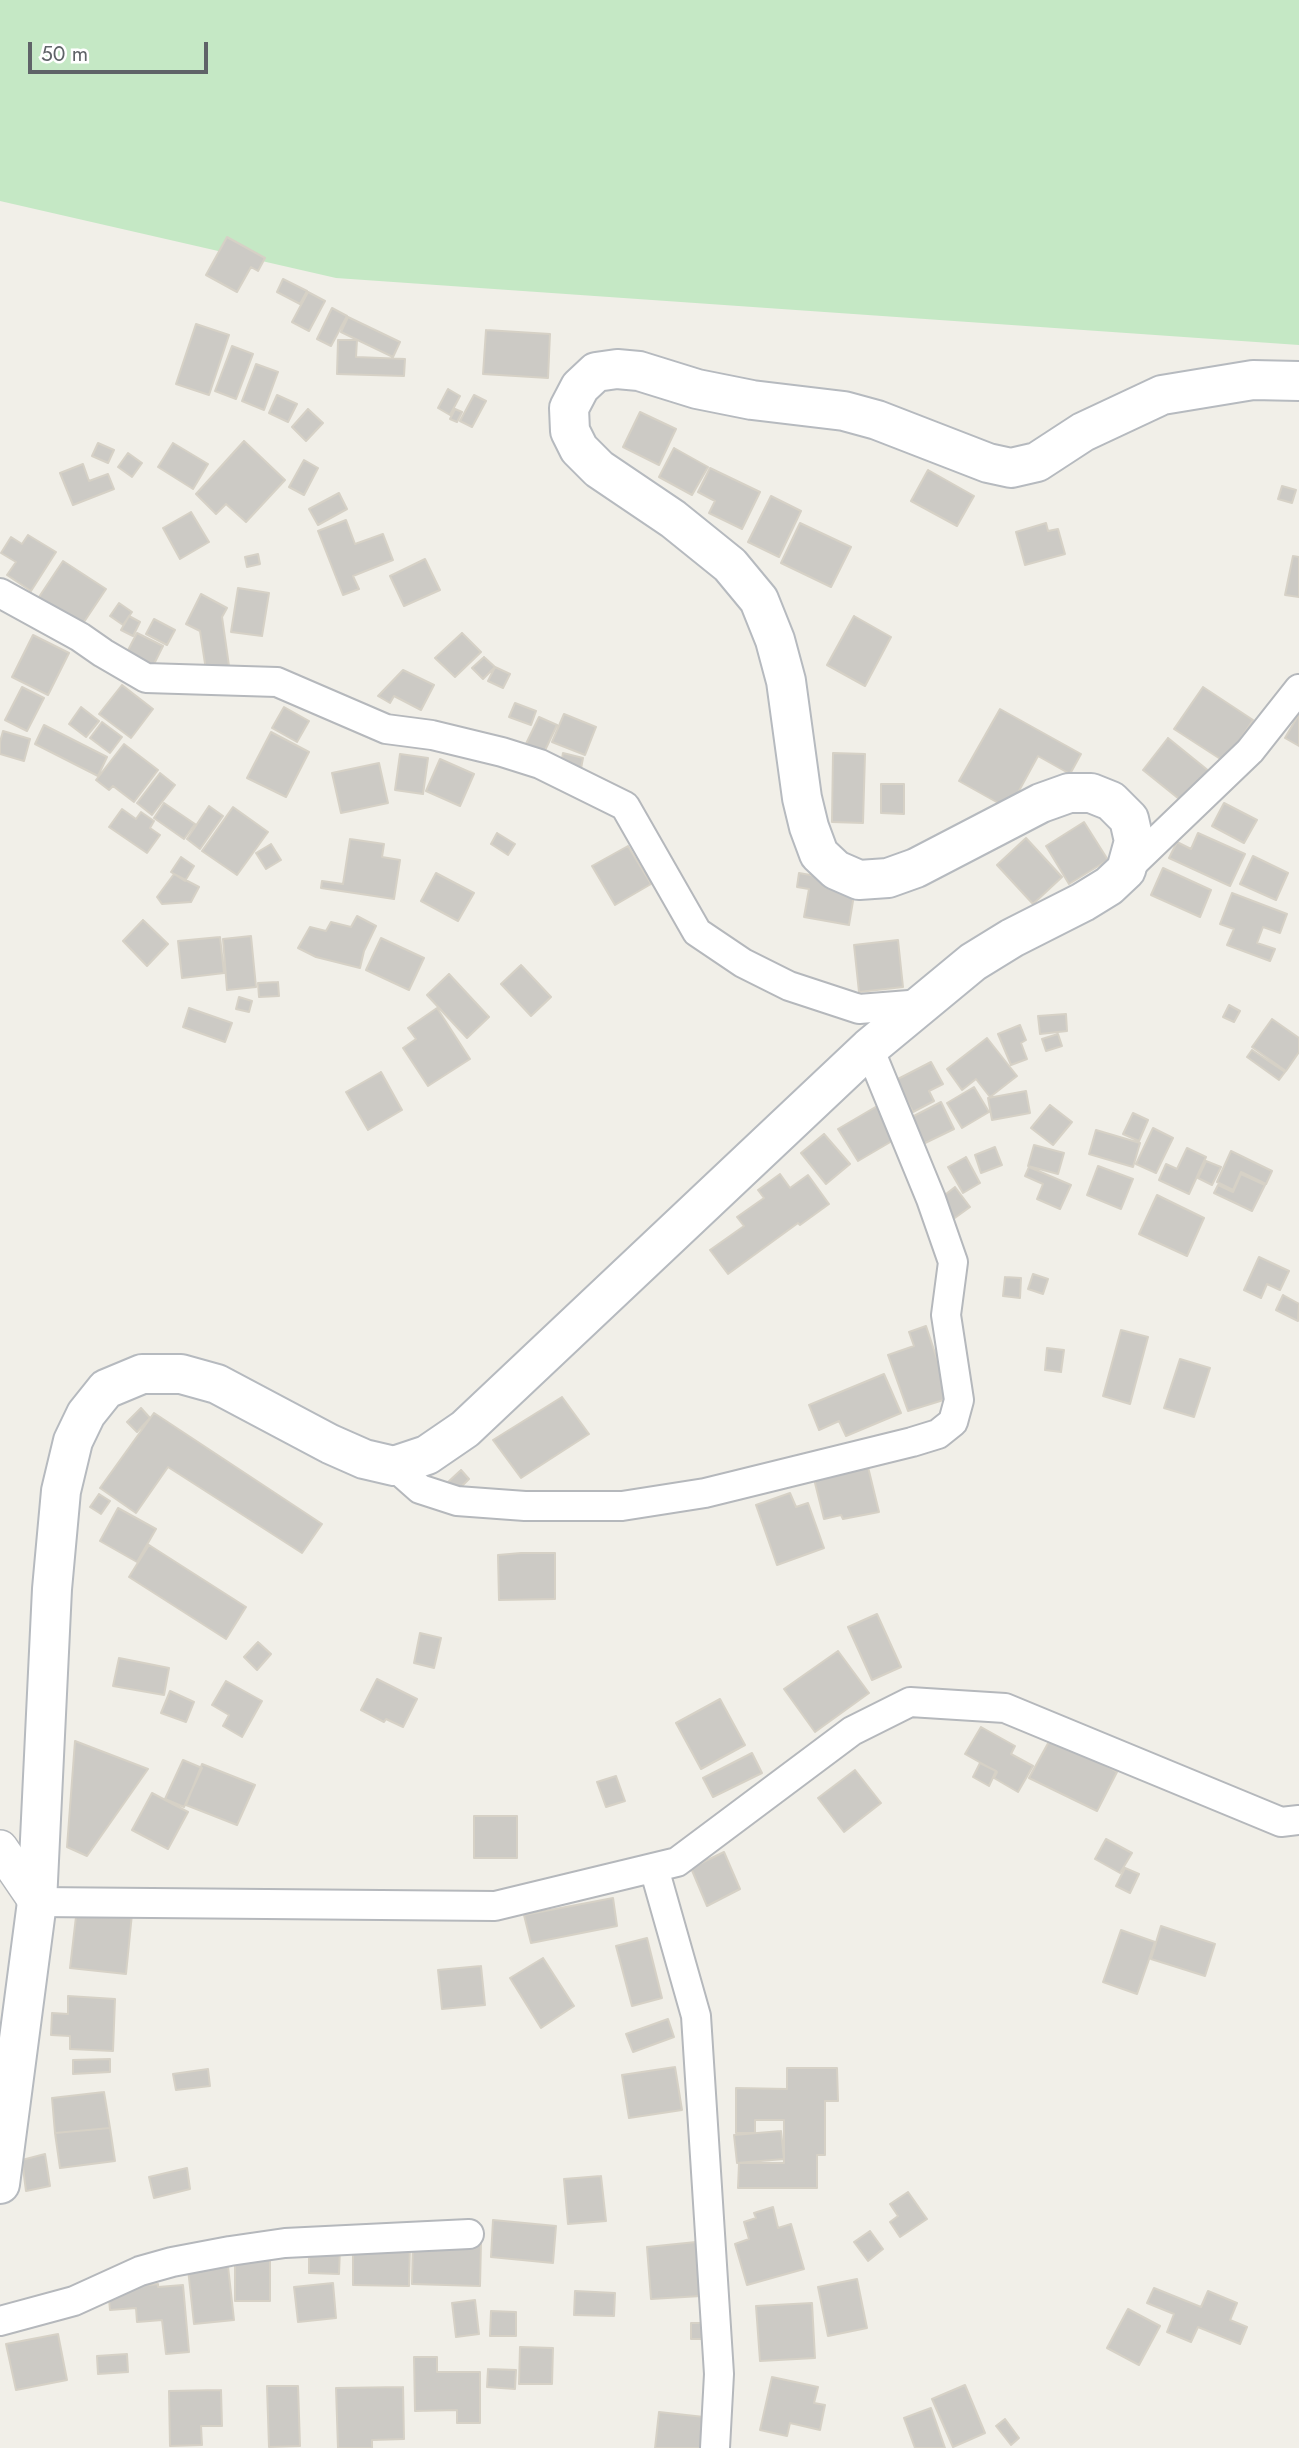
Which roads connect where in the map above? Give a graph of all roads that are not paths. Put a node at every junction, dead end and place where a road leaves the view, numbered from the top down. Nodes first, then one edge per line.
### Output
1 (1299, 381) edge
2 (0, 593) edge
3 (1299, 689) edge
4 (1125, 870) junction
5 (922, 1004) junction
6 (869, 1048) junction
7 (394, 1466) junction
8 (1299, 1820) edge
9 (0, 1848) edge
10 (654, 1868) junction
11 (37, 1902) junction
12 (0, 2183) edge
13 (469, 2234) dead end
14 (0, 2321) edge
15 (715, 2448) edge

1 - 4 main road
2 - 5 street
3 - 4 street
4 - 5 main road
5 - 6 main road
6 - 7 main road
6 - 7 street
7 - 11 main road
8 - 10 street
9 - 11 street
10 - 11 street
10 - 15 street
11 - 12 main road
13 - 14 street

